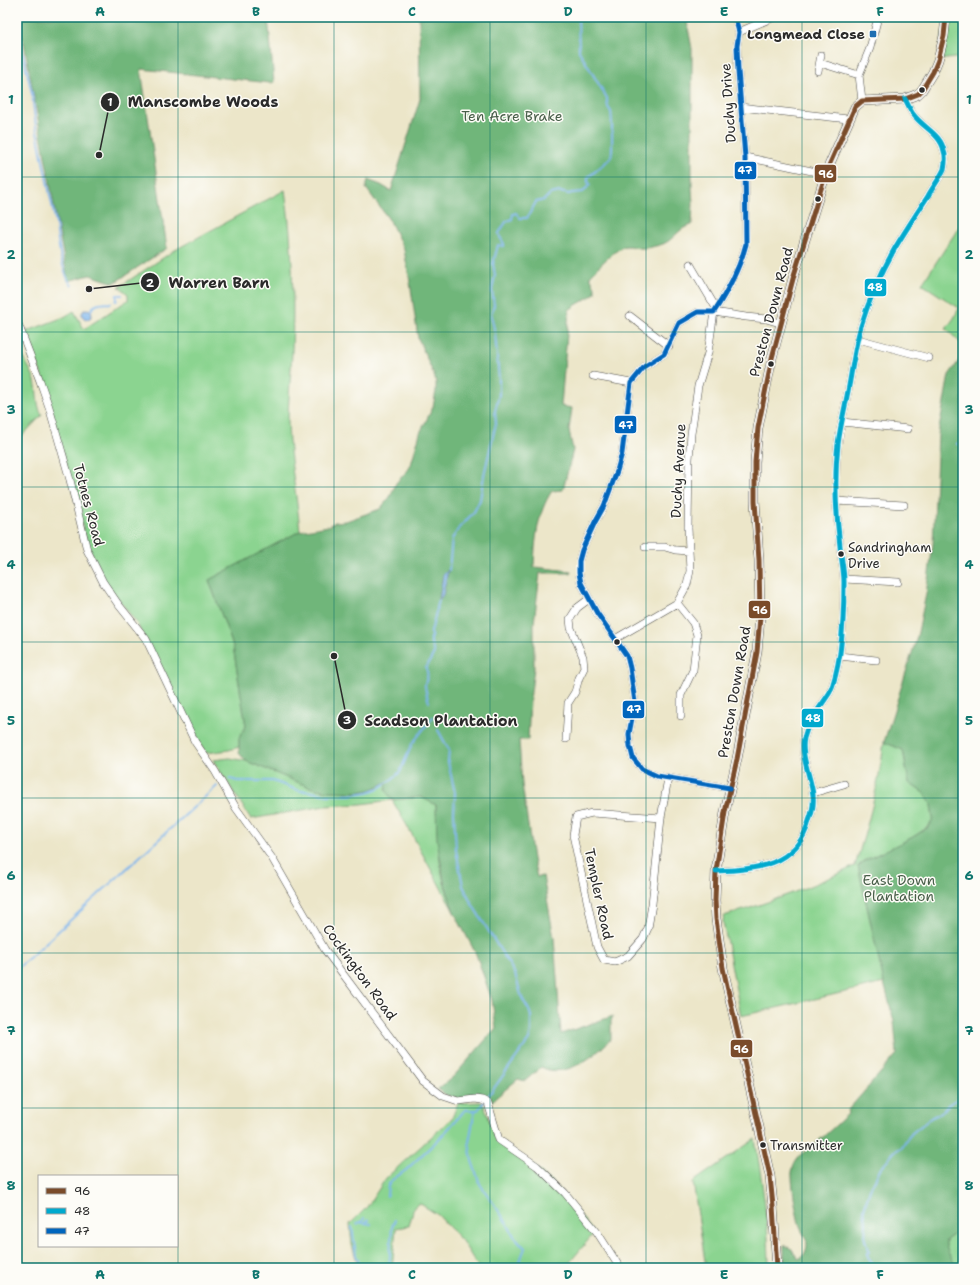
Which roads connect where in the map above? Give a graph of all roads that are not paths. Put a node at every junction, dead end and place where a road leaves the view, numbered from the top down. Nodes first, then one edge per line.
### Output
1 (735, 17) edge
2 (774, 17) edge
3 (878, 17) edge
4 (946, 17) edge
5 (738, 32) junction
6 (821, 55) dead end
7 (820, 63) junction
8 (818, 71) dead end
9 (859, 75) junction
10 (905, 98) junction
11 (862, 101) junction
12 (740, 107) junction
13 (848, 119) junction
14 (744, 156) junction
15 (826, 174) junction
16 (690, 264) dead end
17 (715, 310) junction
18 (630, 316) dead end
19 (17, 321) edge
20 (780, 323) junction
21 (858, 339) junction
22 (668, 346) junction
23 (929, 358) dead end
24 (593, 376) dead end
25 (631, 383) junction
26 (842, 422) junction
27 (908, 429) dead end
28 (836, 501) junction
29 (904, 505) dead end
30 (645, 547) dead end
31 (689, 551) junction
32 (844, 580) junction
33 (898, 582) dead end
34 (589, 599) junction
35 (677, 603) junction
36 (615, 639) junction
37 (839, 656) junction
38 (876, 660) dead end
39 (681, 716) dead end
40 (566, 739) dead end
41 (668, 778) junction
42 (844, 784) dead end
43 (223, 785) joint
44 (730, 788) junction
45 (813, 792) junction
46 (661, 818) junction
47 (716, 871) junction
48 (620, 1268) edge
49 (777, 1268) edge

1 - 5 street, Duchy Drive
2 - 5 street
3 - 9 street
4 - 10 street
5 - 12 street, Duchy Drive
6 - 7 street
7 - 8 street
7 - 9 street
9 - 11 street
10 - 11 street
10 - 21 street
11 - 13 street, Preston Down Road
12 - 13 street
12 - 14 street, Duchy Drive
13 - 15 street, Preston Down Road
14 - 15 street
14 - 17 street, Duchy Drive
15 - 20 street, Preston Down Road
16 - 17 street
17 - 20 street
17 - 22 street
17 - 31 street, Duchy Avenue
18 - 22 street
19 - 43 street, Totnes Road
20 - 44 street, Preston Down Road
21 - 23 street
21 - 26 street
22 - 25 street
24 - 25 street
25 - 34 street
26 - 27 street
26 - 28 street
28 - 29 street
28 - 32 street
30 - 31 street
31 - 35 street, Duchy Avenue
32 - 33 street
32 - 37 street
34 - 36 street
34 - 40 street
35 - 36 street
35 - 39 street
36 - 41 street
37 - 38 street
37 - 45 street
41 - 44 street
41 - 46 street, Templer Road
42 - 45 street
43 - 48 street, Cockington Road
44 - 47 street, Preston Down Road
45 - 47 street
46 - 46 street, Templer Road
47 - 49 street, Preston Down Road

